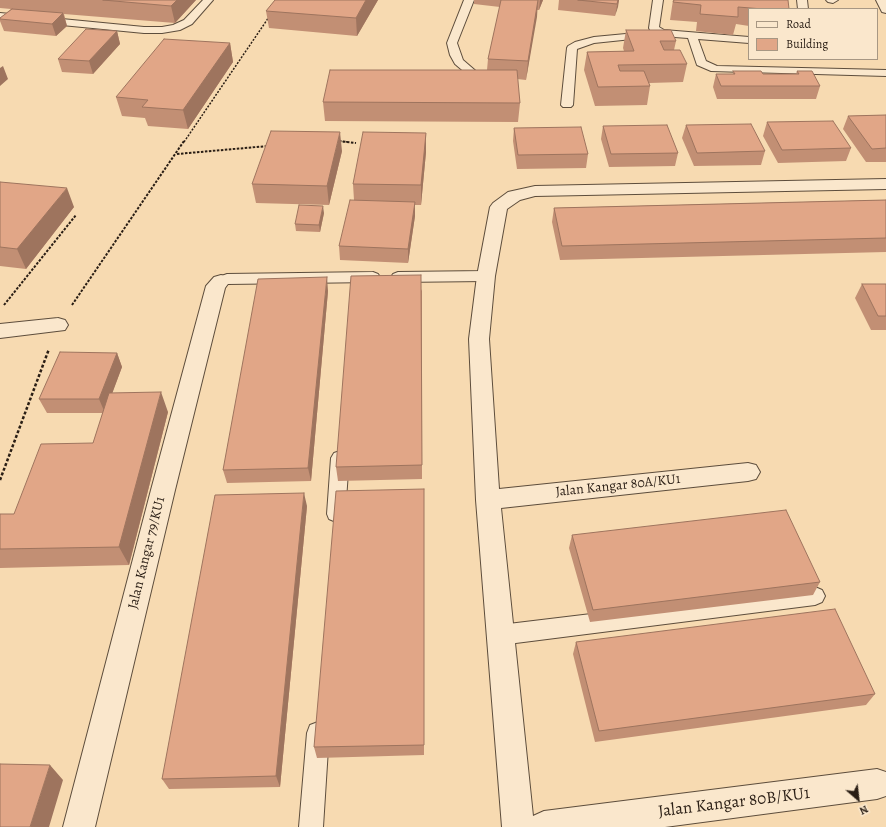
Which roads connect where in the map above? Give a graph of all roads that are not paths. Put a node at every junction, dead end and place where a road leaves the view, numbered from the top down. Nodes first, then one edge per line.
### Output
1 (208, 0) edge
2 (469, 0) edge
3 (658, 0) edge
4 (882, 0) edge
5 (886, 9) edge
6 (0, 16) edge
7 (176, 28) junction
8 (661, 33) junction
9 (692, 36) junction
10 (166, 40) edge
11 (748, 40) edge
12 (886, 73) edge
13 (479, 79) edge
14 (567, 105) dead end
15 (886, 184) edge
16 (486, 276) junction
17 (221, 281) joint
18 (58, 325) road end
19 (0, 331) edge
20 (342, 437) edge
21 (748, 472) dead end
22 (488, 500) junction
23 (334, 532) edge
24 (815, 596) edge
25 (500, 635) junction
26 (320, 716) edge
27 (877, 784) dead end
28 (79, 827) edge
29 (311, 827) edge
30 (518, 827) edge
31 (544, 827) edge

1 - 7 lane
2 - 13 lane
3 - 8 lane
4 - 5 street
6 - 7 lane
7 - 10 lane
8 - 9 lane
8 - 14 lane
9 - 11 lane
9 - 12 lane
15 - 16 street
16 - 17 lane
16 - 22 street
17 - 28 street, Jalan Kangar 79/KU1
18 - 19 street
20 - 23 lane
21 - 22 street, Jalan Kangar 80A/KU1
22 - 25 street
24 - 25 lane
25 - 30 street
26 - 29 lane
27 - 31 street, Jalan Kangar 80B/KU1

